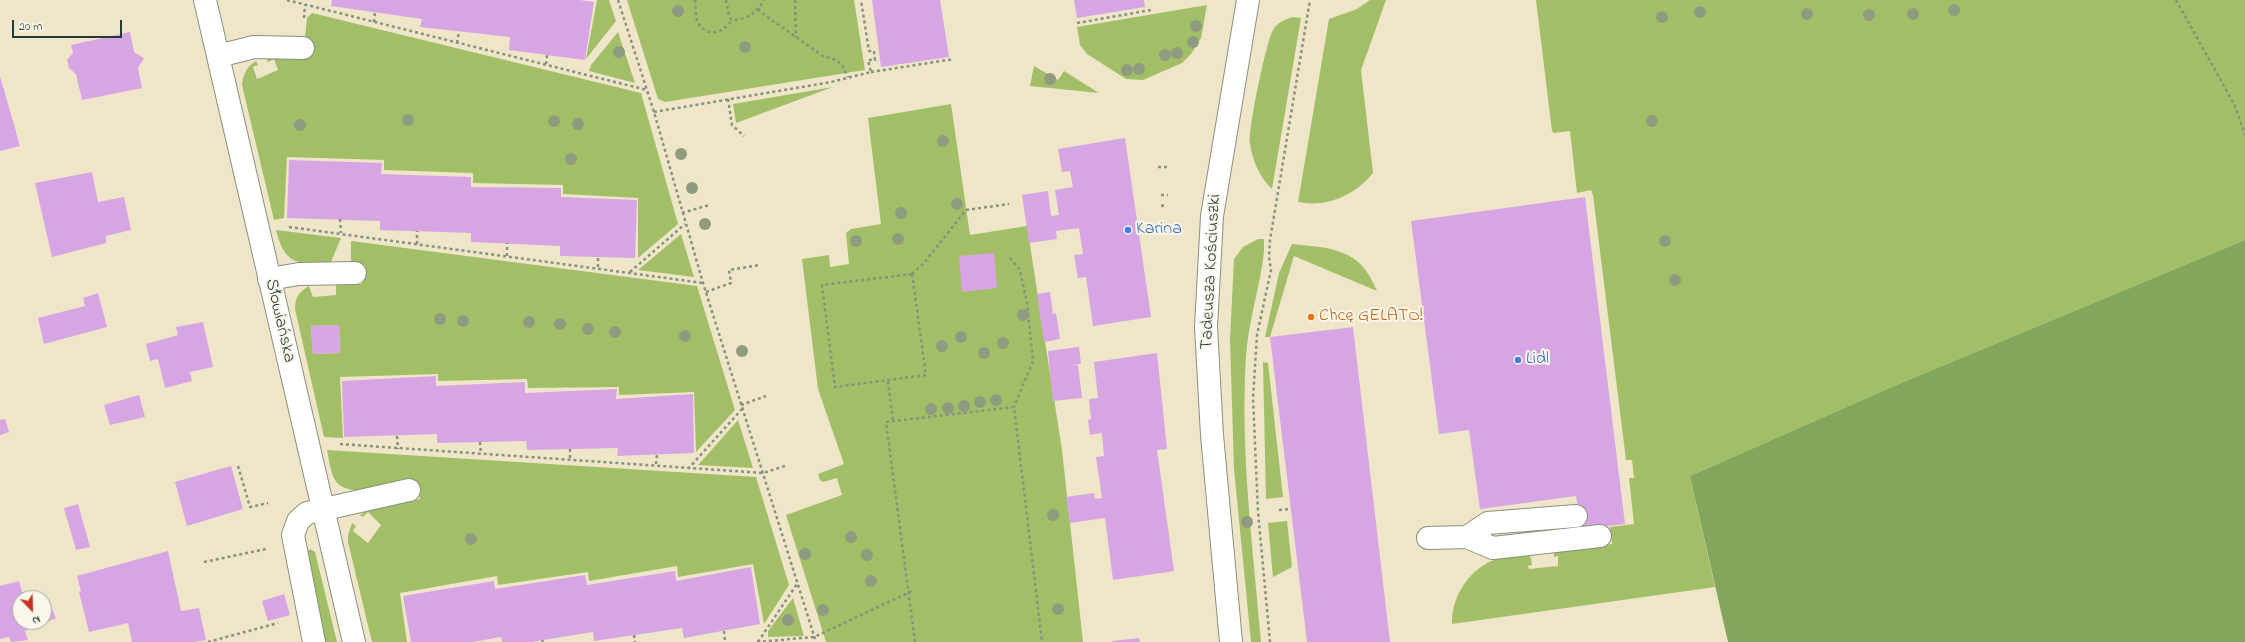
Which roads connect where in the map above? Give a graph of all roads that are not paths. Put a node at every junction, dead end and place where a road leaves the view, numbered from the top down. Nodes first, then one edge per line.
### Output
1 (205, 0) edge
2 (1248, 0) edge
3 (303, 48) dead end
4 (218, 56) junction
5 (355, 273) dead end
6 (269, 279) junction
7 (409, 490) dead end
8 (323, 510) junction
9 (1576, 516) dead end
10 (1600, 536) dead end
11 (1467, 537) junction
12 (1428, 538) dead end
13 (314, 642) edge
14 (354, 642) edge
15 (1231, 642) edge

1 - 4 street, Słowiańska
2 - 15 street, Tadeusza Kościuszki
3 - 4 street
4 - 6 street, Słowiańska
5 - 6 street
6 - 8 street, Słowiańska
7 - 8 street
8 - 13 street
8 - 14 street, Słowiańska
9 - 11 street
10 - 11 street
11 - 12 street

